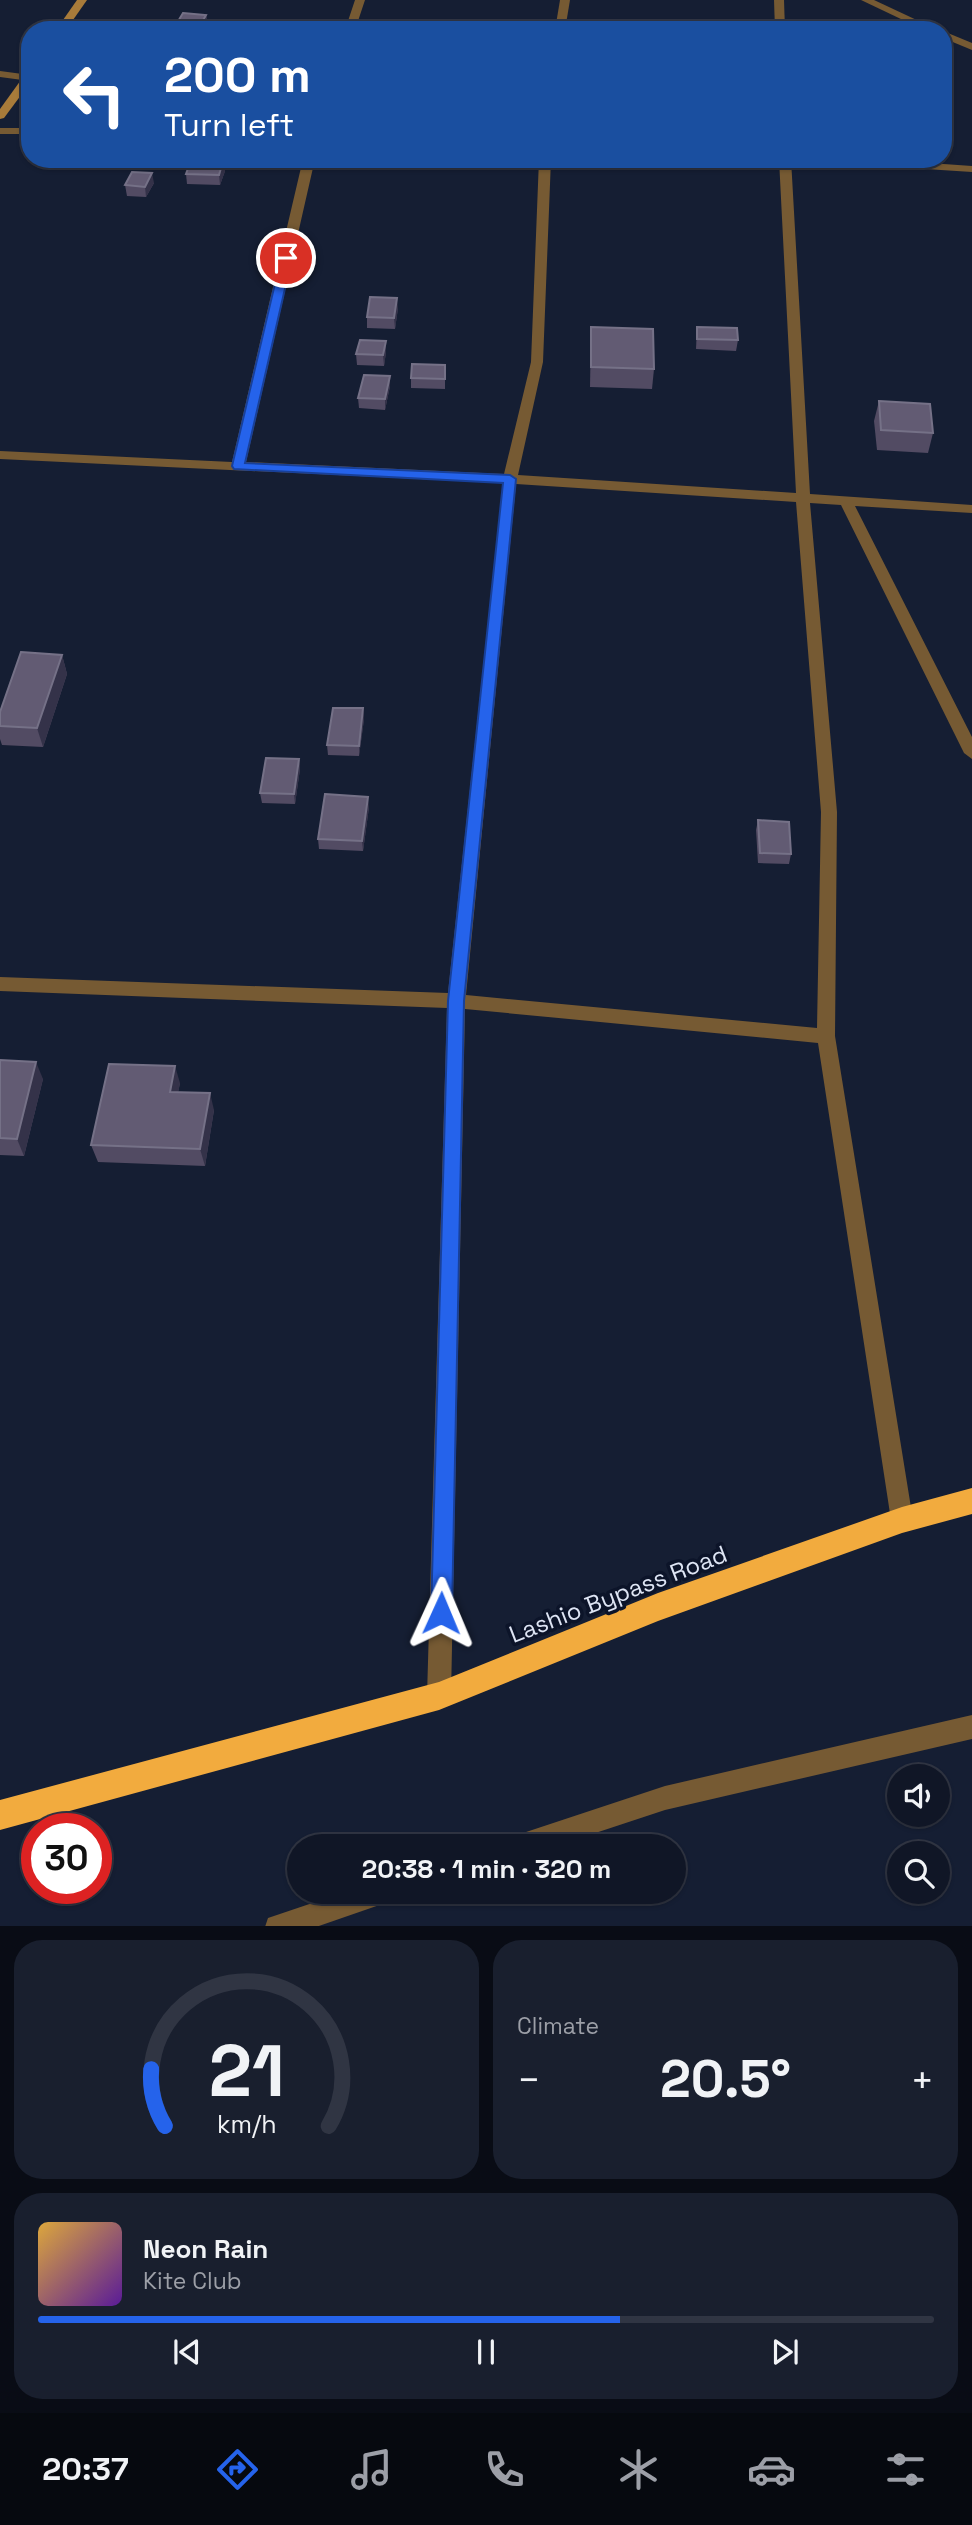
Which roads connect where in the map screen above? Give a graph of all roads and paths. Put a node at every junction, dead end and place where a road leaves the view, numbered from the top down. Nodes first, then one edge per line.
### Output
1 (82, 0) edge
2 (360, 0) edge
3 (565, 0) edge
4 (779, 0) edge
5 (866, 0) edge
6 (67, 21) edge
7 (353, 21) edge
8 (562, 21) edge
9 (780, 21) edge
10 (913, 21) edge
11 (952, 38) edge
12 (972, 47) edge
13 (0, 74) edge
14 (21, 75) edge
15 (21, 87) edge
16 (0, 116) edge
17 (0, 131) edge
18 (21, 131) edge
19 (307, 168) edge
20 (545, 168) edge
21 (785, 168) edge
22 (952, 168) edge
23 (972, 169) edge
24 (0, 455) edge
25 (238, 466) junction
26 (510, 479) junction
27 (803, 498) junction
28 (846, 501) junction
29 (972, 509) edge
30 (972, 753) edge
31 (0, 984) edge
32 (456, 1001) junction
33 (826, 1036) junction
34 (972, 1501) edge
35 (902, 1520) junction
36 (439, 1696) junction
37 (972, 1727) edge
38 (0, 1815) edge
39 (556, 1834) edge
40 (346, 1904) edge
41 (280, 1926) edge

1 - 6 main road
2 - 7 street
3 - 8 street
4 - 9 street
5 - 10 street
11 - 12 street
13 - 14 street
15 - 16 main road
17 - 18 street
19 - 25 street
20 - 26 street
21 - 27 street
22 - 23 street
24 - 25 street
25 - 26 street
26 - 27 street
26 - 32 street
27 - 28 street
27 - 33 street
28 - 29 street
28 - 30 street
31 - 32 street
32 - 33 street
32 - 36 street
33 - 35 street
34 - 35 highway, Lashio Bypass Road
35 - 36 highway, Lashio Bypass Road
36 - 38 highway, Lashio Bypass Road
37 - 39 street
40 - 41 street

